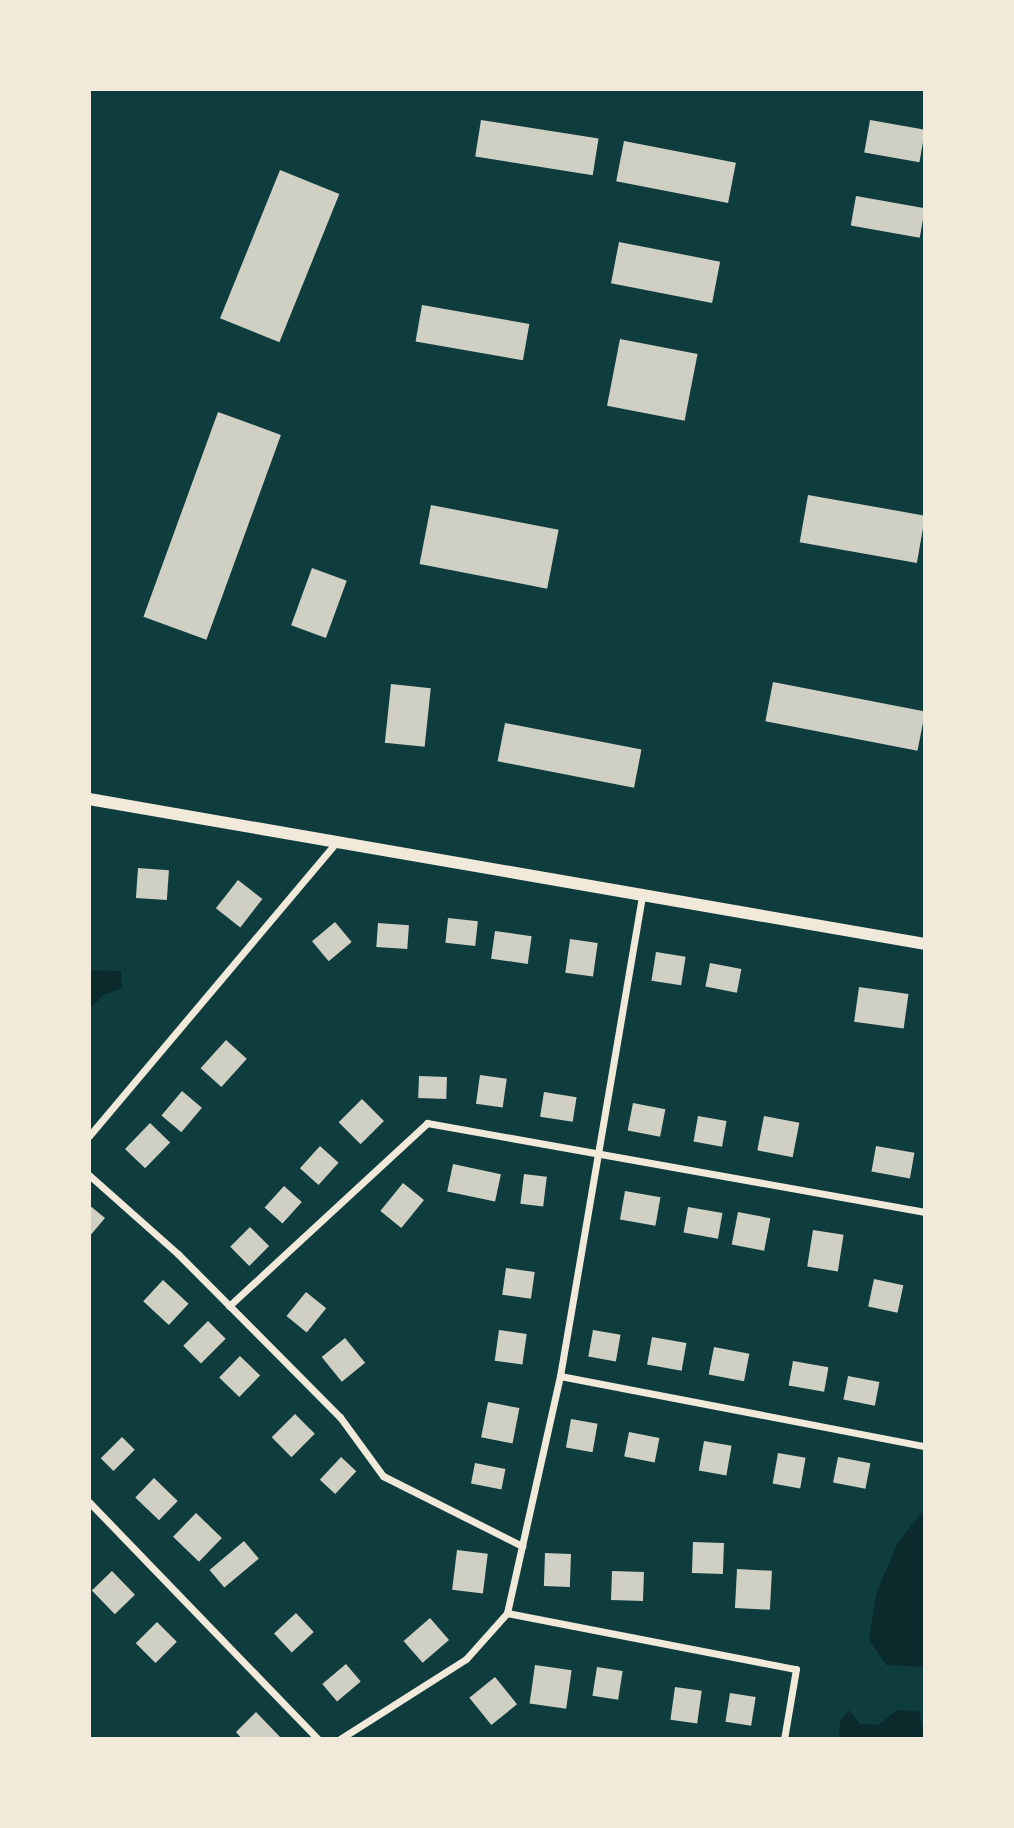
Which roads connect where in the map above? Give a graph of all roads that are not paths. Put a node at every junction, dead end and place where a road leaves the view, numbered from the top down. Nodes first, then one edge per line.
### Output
1 (89, 799) edge
2 (335, 844) junction
3 (642, 896) junction
4 (925, 944) edge
5 (89, 1136) edge
6 (596, 1153) junction
7 (89, 1175) edge
8 (925, 1212) edge
9 (229, 1306) junction
10 (560, 1376) junction
11 (925, 1446) edge
12 (89, 1502) edge
13 (522, 1546) junction
14 (507, 1613) junction
15 (318, 1739) edge
16 (340, 1739) edge
17 (784, 1739) edge

1 - 2 street
2 - 3 street
2 - 5 street
3 - 4 street
3 - 6 street
6 - 8 street
6 - 9 street
6 - 10 street
7 - 9 street
9 - 13 street
10 - 11 street
10 - 13 street
12 - 15 street
13 - 14 street
14 - 16 street
14 - 17 street

